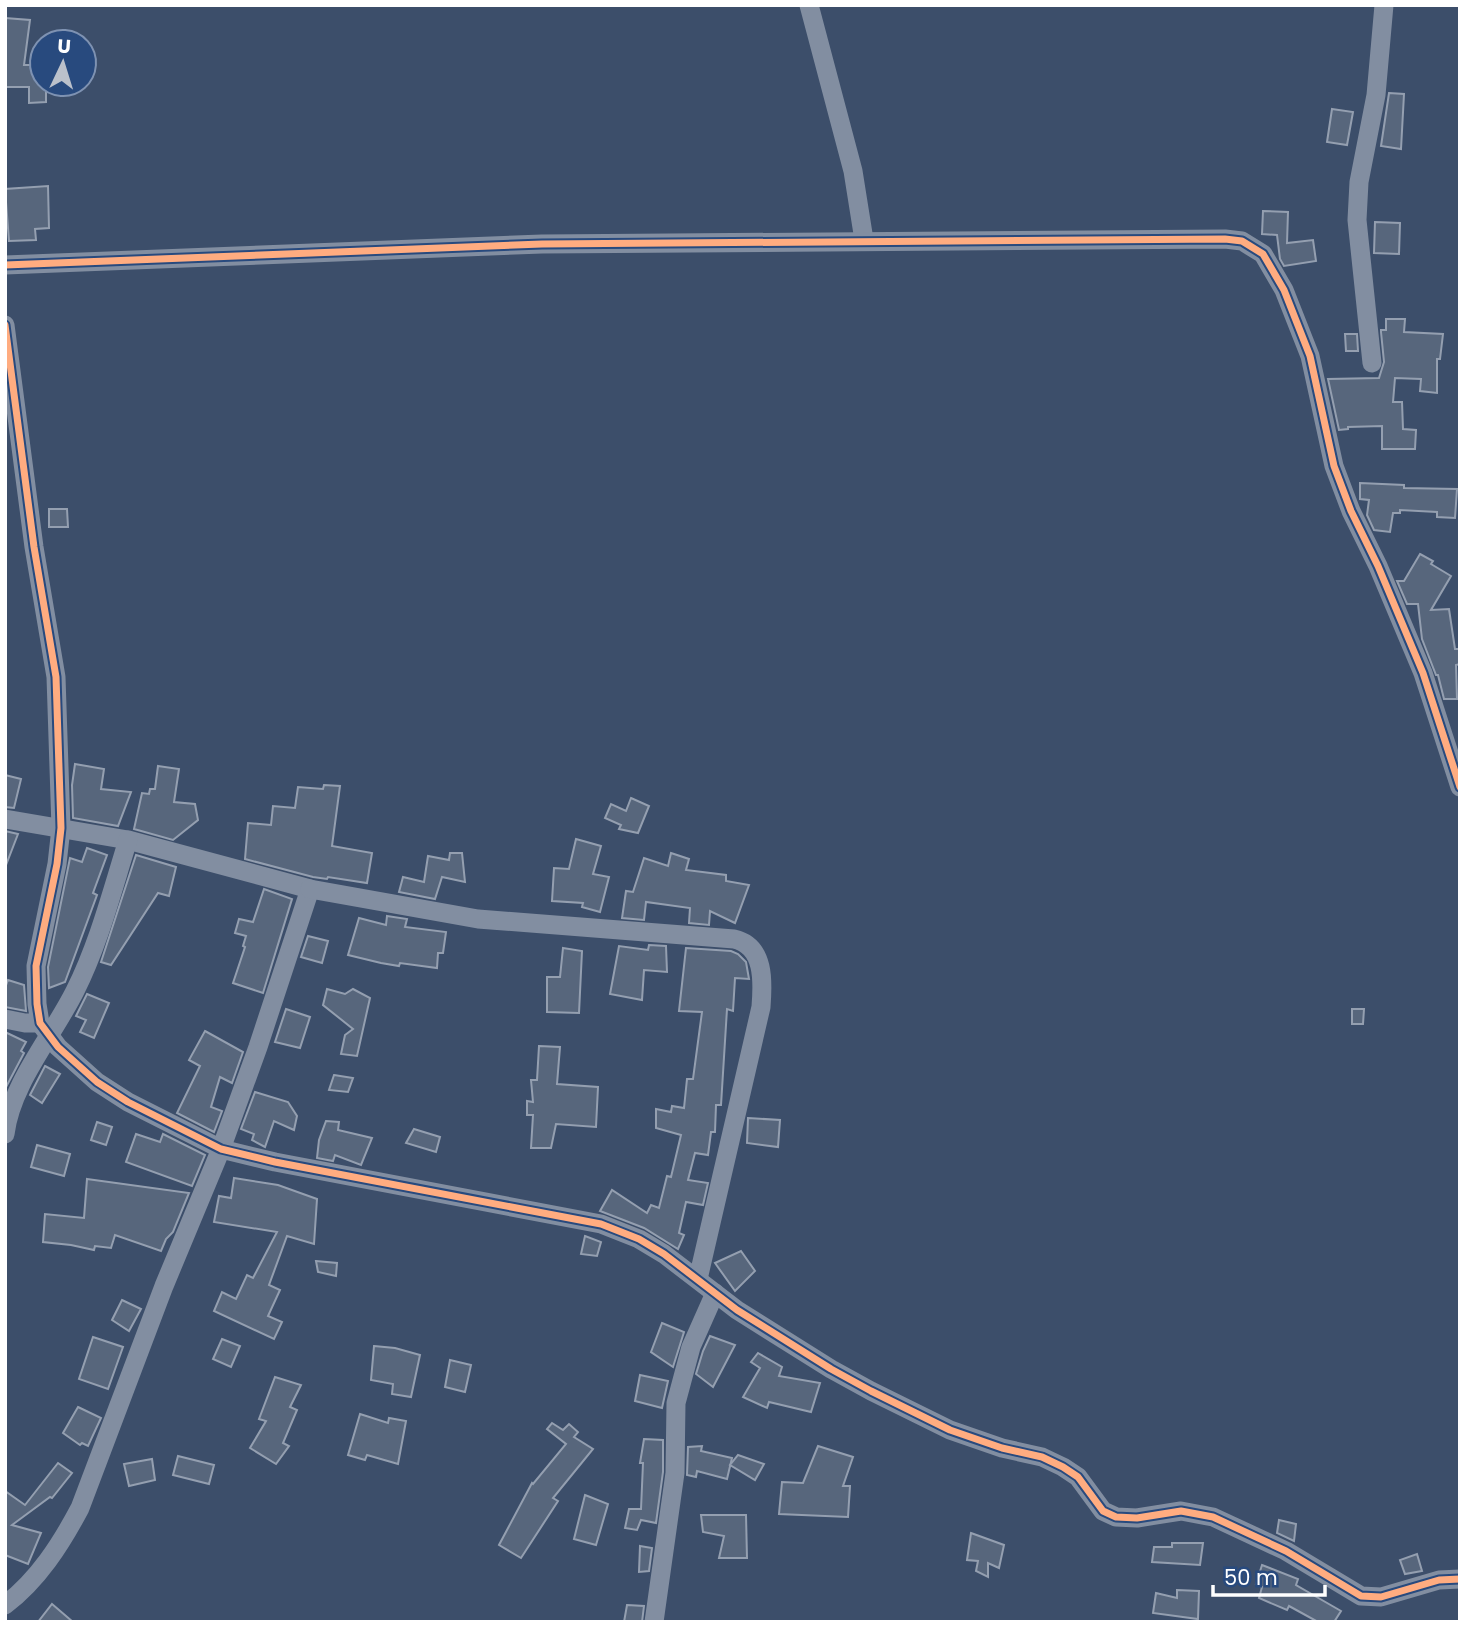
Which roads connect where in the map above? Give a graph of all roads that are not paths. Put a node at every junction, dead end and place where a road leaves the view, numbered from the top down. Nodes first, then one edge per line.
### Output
1 (809, 5) edge
2 (1384, 5) edge
3 (864, 240) junction
4 (5, 265) edge
5 (5, 325) edge
6 (1373, 363) dead end
7 (1460, 787) edge
8 (5, 819) edge
9 (61, 828) junction
10 (128, 840) junction
11 (310, 889) junction
12 (5, 1019) edge
13 (45, 1030) junction
14 (5, 1134) edge
15 (221, 1149) junction
16 (698, 1279) junction
17 (715, 1293) junction
18 (1460, 1579) edge
19 (5, 1605) edge
20 (654, 1622) edge

1 - 3 street
2 - 6 street
3 - 4 street
3 - 7 street
5 - 9 street
8 - 9 street
9 - 10 street
9 - 13 street
10 - 11 street
10 - 13 street
11 - 15 street
11 - 16 street
12 - 13 street
13 - 14 street
13 - 15 street
15 - 16 street
15 - 19 street
16 - 17 street
17 - 18 street
17 - 20 street

